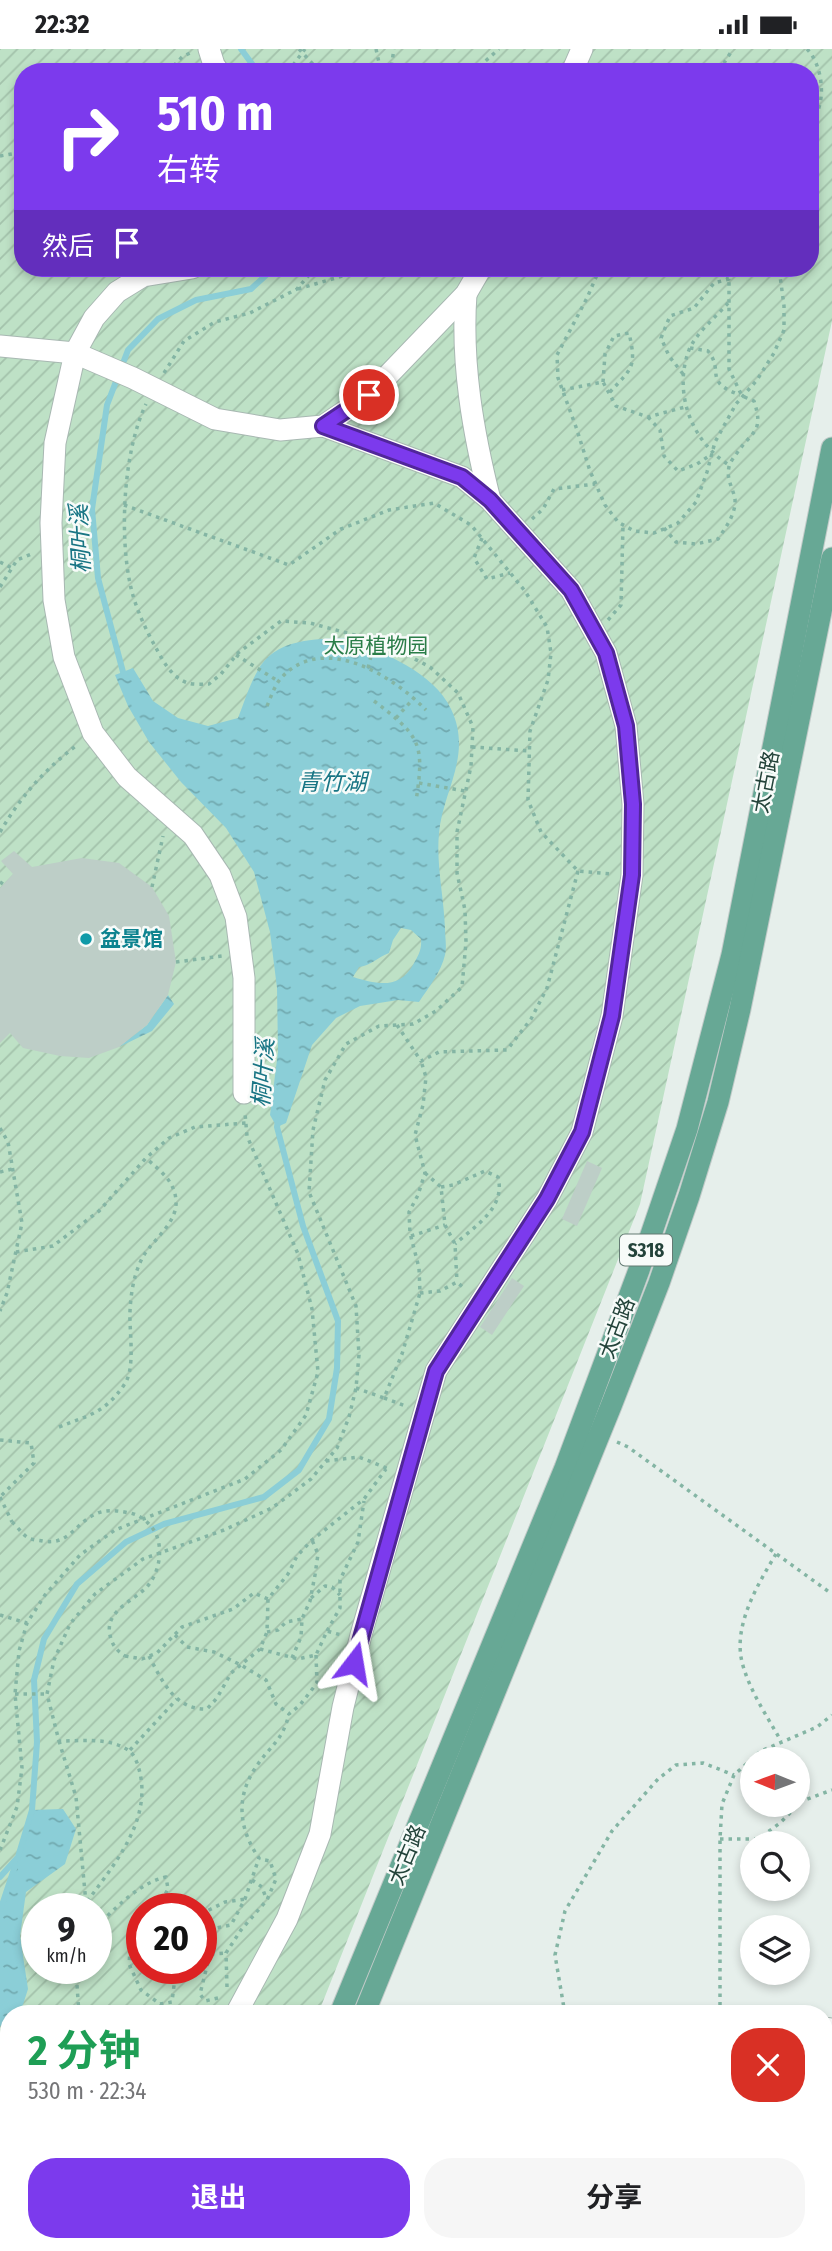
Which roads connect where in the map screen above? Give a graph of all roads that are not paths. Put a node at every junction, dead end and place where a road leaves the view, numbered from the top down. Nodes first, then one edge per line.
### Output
1 (143, 277) edge
2 (476, 277) edge
3 (466, 294) junction
4 (0, 346) edge
5 (75, 353) junction
6 (323, 426) junction
7 (832, 448) edge
8 (490, 500) junction
9 (832, 558) edge
10 (244, 1093) road end
11 (242, 2005) edge
12 (344, 2005) edge
13 (368, 2005) edge

1 - 5 lane
2 - 3 lane
3 - 6 lane
3 - 8 lane
4 - 5 lane
5 - 6 lane
5 - 10 lane
6 - 8 lane
7 - 12 main road, 太古路 / S318
8 - 11 lane
9 - 13 main road, 太古路 / S318

